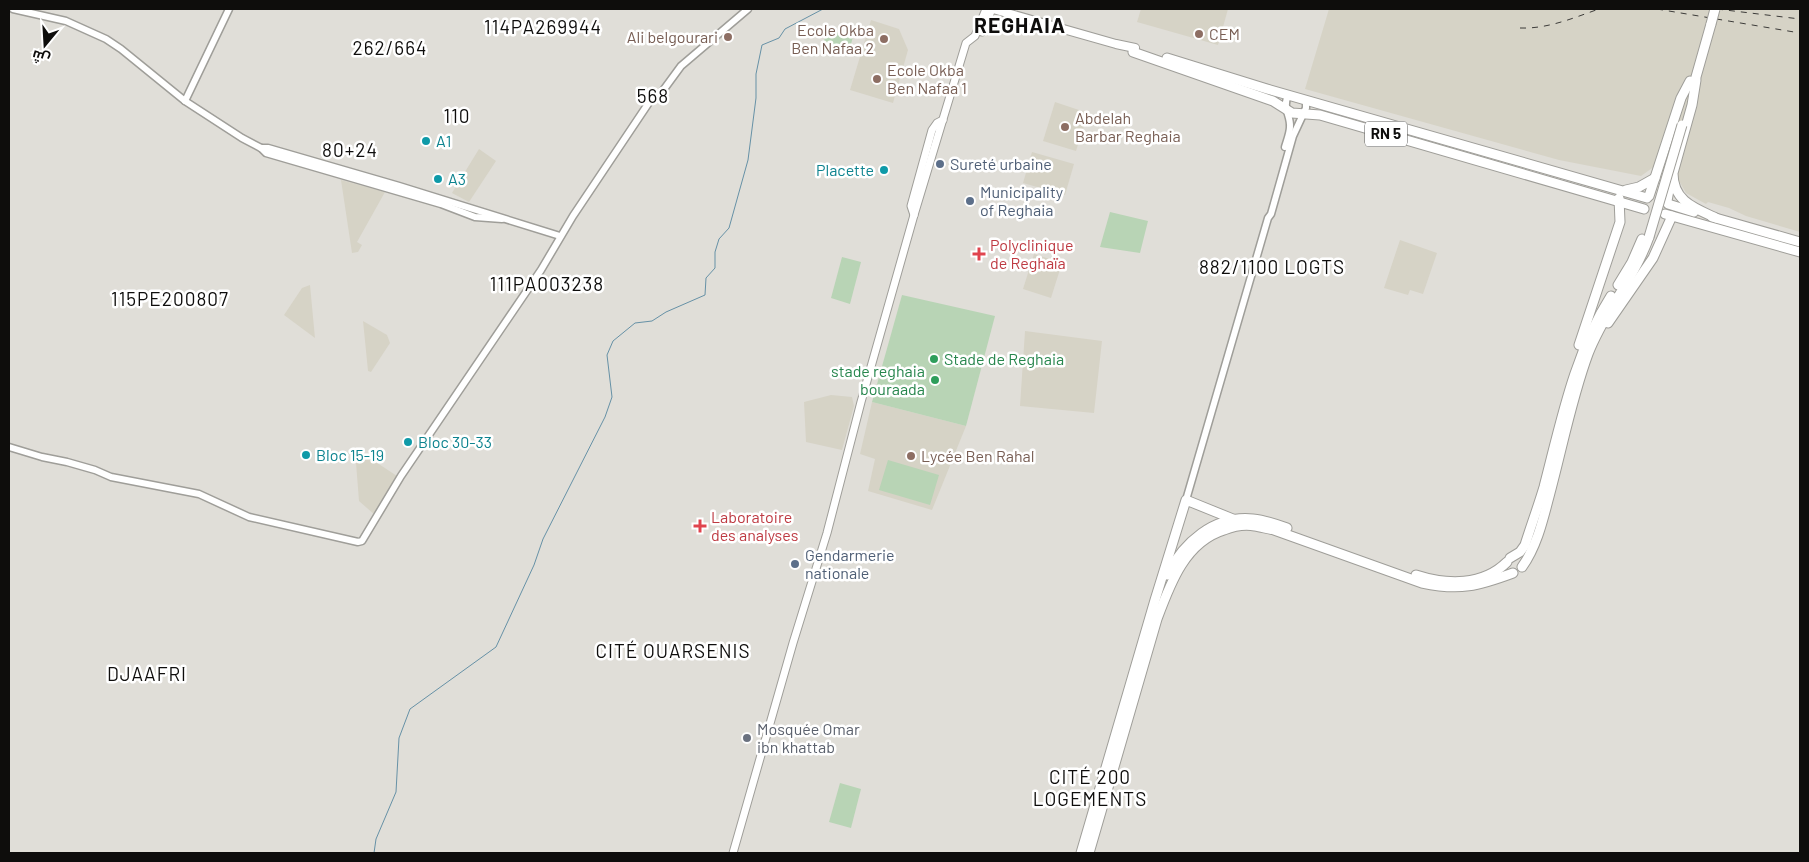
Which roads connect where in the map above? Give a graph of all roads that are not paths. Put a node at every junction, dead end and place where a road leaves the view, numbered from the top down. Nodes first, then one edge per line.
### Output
1 (13, 9) edge
2 (229, 9) edge
3 (748, 9) edge
4 (986, 9) edge
5 (997, 9) edge
6 (1710, 9) edge
7 (1715, 9) edge
8 (1708, 24) junction
9 (969, 41) junction
10 (1134, 50) junction
11 (1693, 80) junction
12 (1276, 92) junction
13 (1288, 95) junction
14 (1306, 100) junction
15 (185, 101) junction
16 (1273, 101) junction
17 (1286, 110) junction
18 (1304, 114) junction
19 (1673, 173) junction
20 (1655, 178) junction
21 (1621, 190) junction
22 (1648, 197) junction
23 (1618, 202) junction
24 (1668, 203) junction
25 (1640, 208) junction
26 (1692, 212) junction
27 (1669, 215) junction
28 (1268, 218) junction
29 (1716, 218) junction
30 (1689, 221) junction
31 (1620, 222) junction
32 (560, 236) junction
33 (1800, 242) edge
34 (1800, 252) edge
35 (1571, 396) junction
36 (9, 447) edge
37 (1186, 500) junction
38 (1233, 520) junction
39 (1509, 560) junction
40 (1522, 567) junction
41 (1513, 573) junction
42 (1155, 600) junction
43 (733, 853) edge
44 (1081, 853) edge
45 (1089, 853) edge

1 - 15 street
2 - 15 street
3 - 32 street
4 - 9 main road
5 - 9 main road
5 - 10 main road, RN 5
6 - 8 highway
7 - 8 highway, bridge
8 - 11 highway
9 - 43 main road
10 - 12 highway, RN 5
10 - 16 highway, RN 5
11 - 19 highway
11 - 20 highway
11 - 35 highway
12 - 13 highway, RN 5
12 - 16 highway
13 - 14 highway, RN 5
13 - 17 street
14 - 18 street
14 - 21 highway, RN 5
15 - 32 street
16 - 17 highway, RN 5
17 - 18 highway, RN 5
17 - 28 street
18 - 23 highway, RN 5
18 - 28 street
19 - 24 highway
19 - 29 highway
20 - 21 highway
20 - 22 highway
21 - 22 highway, RN 5
21 - 23 highway
22 - 24 highway
22 - 25 highway
23 - 25 highway, RN 5
23 - 31 highway
24 - 26 highway
24 - 27 highway
25 - 27 highway
25 - 31 highway
26 - 29 highway
26 - 30 highway
27 - 30 highway
27 - 35 highway
28 - 37 street
29 - 33 highway
30 - 34 highway
31 - 35 highway
32 - 36 street
35 - 39 highway
35 - 40 highway
37 - 38 highway
37 - 42 highway
38 - 39 highway
38 - 42 highway
39 - 40 highway
39 - 41 highway
40 - 41 highway
41 - 45 highway
42 - 44 highway

